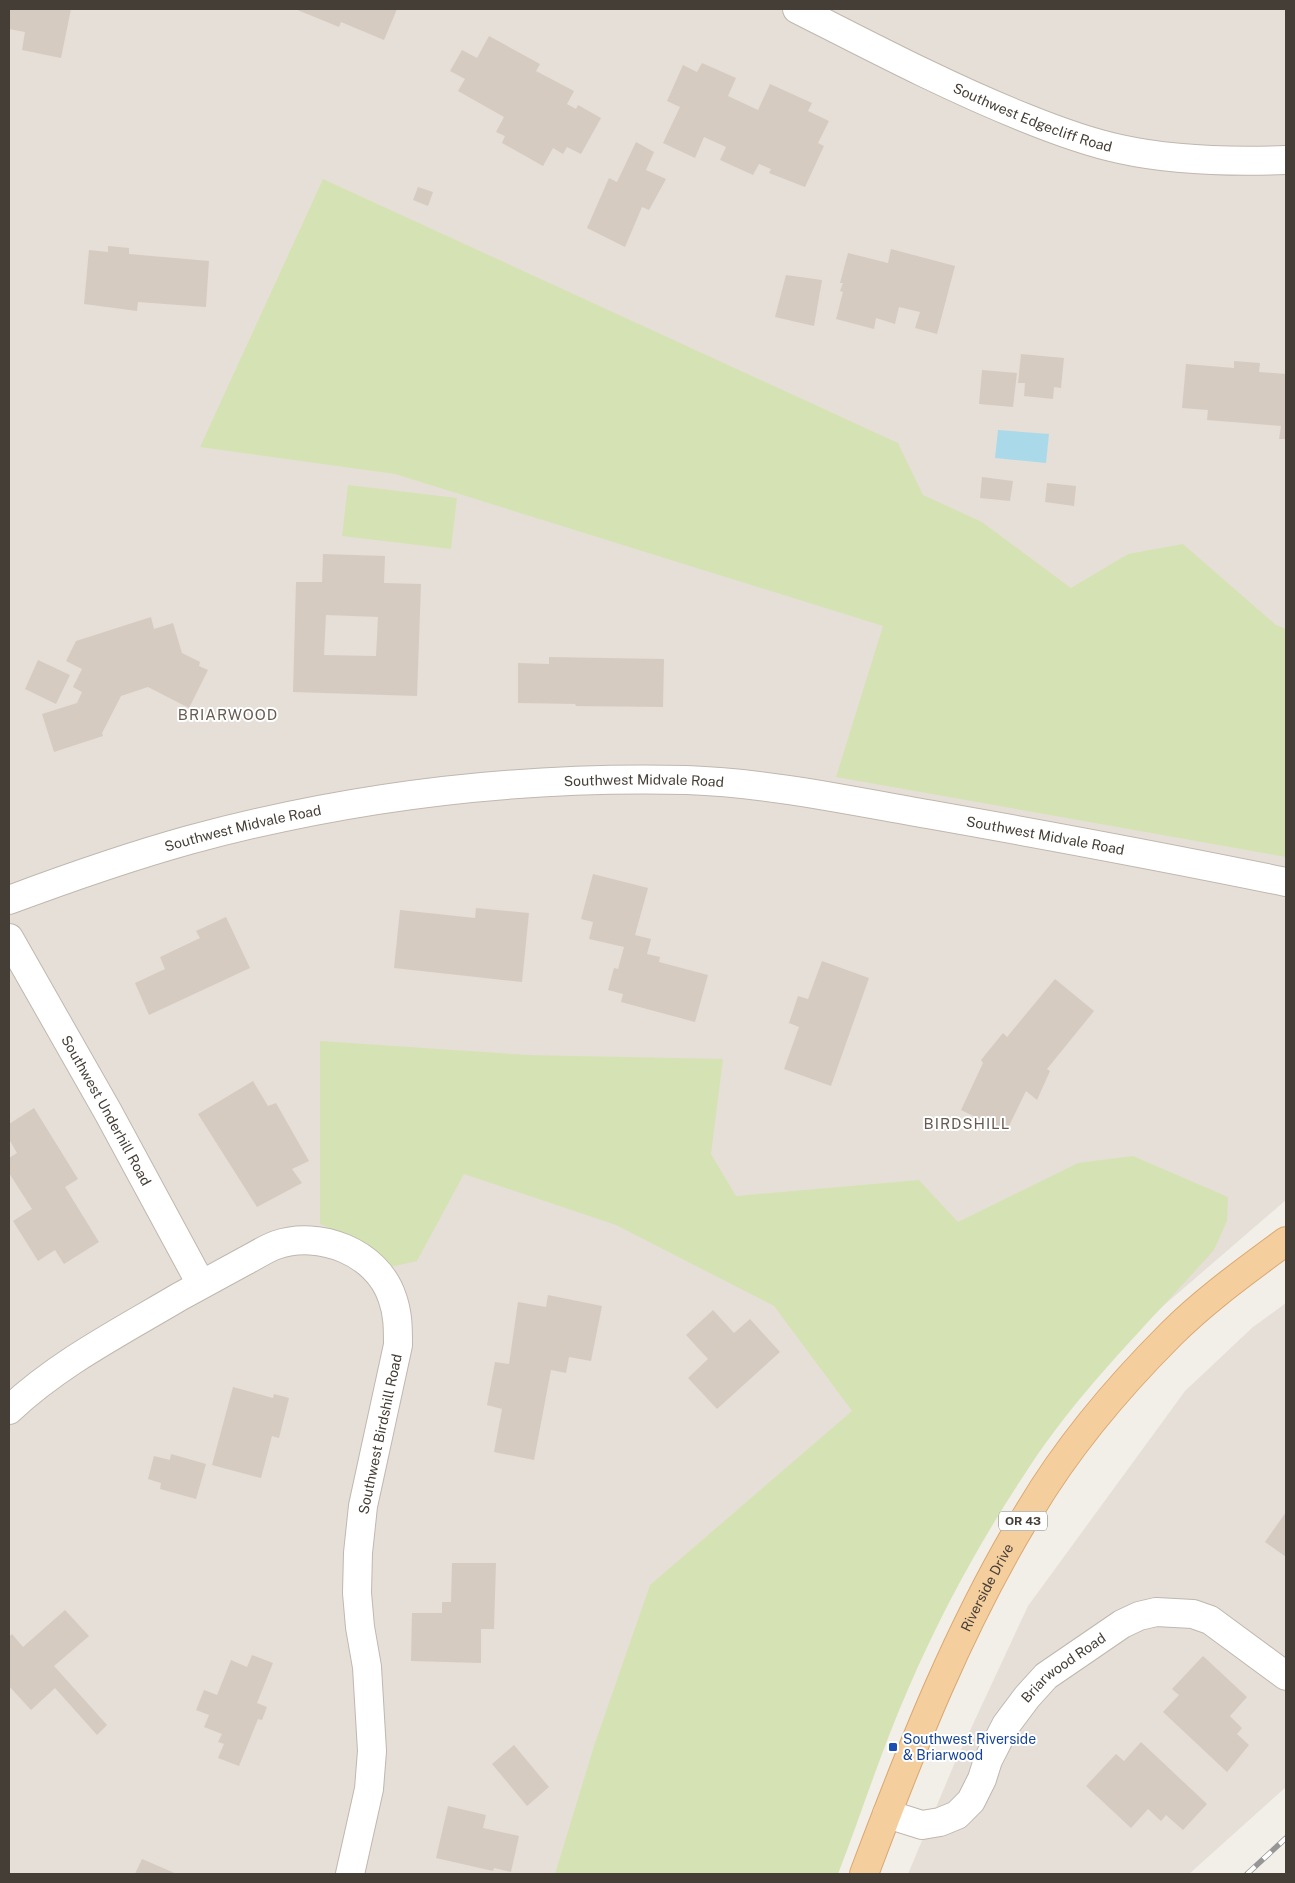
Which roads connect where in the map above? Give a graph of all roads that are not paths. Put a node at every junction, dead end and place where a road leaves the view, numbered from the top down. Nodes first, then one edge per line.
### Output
1 (798, 9) edge
2 (1286, 160) edge
3 (1286, 882) edge
4 (9, 900) edge
5 (9, 938) edge
6 (1286, 1241) edge
7 (201, 1284) junction
8 (9, 1410) edge
9 (1284, 1671) edge
10 (887, 1814) junction
11 (350, 1874) edge
12 (864, 1874) edge

1 - 2 street, Southwest Edgecliff Road
3 - 4 street, Southwest Midvale Road
5 - 7 street, Southwest Underhill Road
6 - 10 main road, Riverside Drive / OR 43
7 - 8 street, Southwest Birdshill Road
7 - 11 street, Southwest Birdshill Road
9 - 10 street, Briarwood Road
10 - 12 main road, Riverside Drive / OR 43

